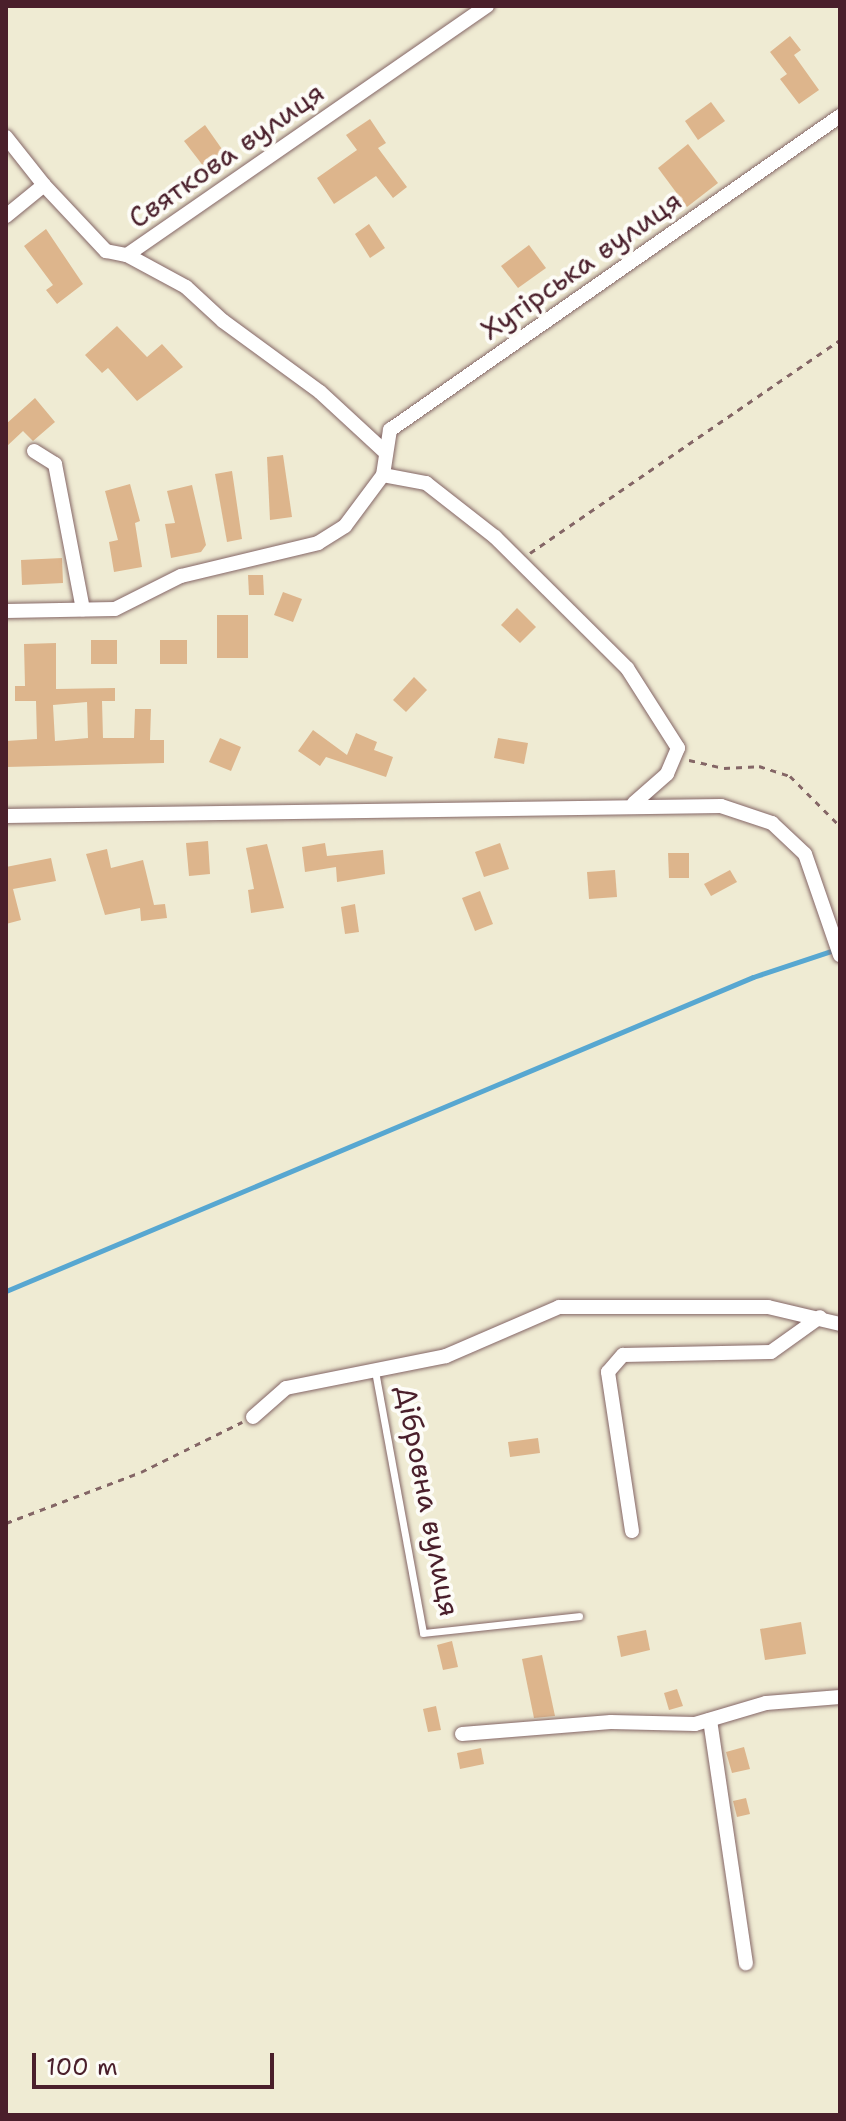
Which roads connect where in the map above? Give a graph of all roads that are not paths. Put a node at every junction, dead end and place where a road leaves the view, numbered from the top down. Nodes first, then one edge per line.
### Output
1 (487, 6) edge
2 (840, 116) edge
3 (6, 137) edge
4 (44, 185) junction
5 (6, 216) edge
6 (127, 255) junction
7 (34, 451) dead end
8 (384, 451) junction
9 (383, 475) junction
10 (83, 609) junction
11 (6, 611) edge
12 (634, 803) junction
13 (6, 816) edge
14 (840, 955) edge
15 (820, 1317) junction
16 (840, 1324) edge
17 (375, 1371) junction
18 (253, 1417) road end
19 (632, 1531) dead end
20 (579, 1616) dead end
21 (840, 1697) edge
22 (710, 1720) junction
23 (462, 1734) dead end
24 (746, 1963) dead end

1 - 6 street, Святкова вулиця
2 - 8 street, Хутірська вулиця
3 - 4 street, Святкова вулиця
4 - 5 street
4 - 6 street, Святкова вулиця
6 - 8 street
7 - 10 street
8 - 9 street
9 - 10 street
9 - 12 street
10 - 11 street
12 - 13 street
12 - 14 street
15 - 16 street, Дібровна вулиця
15 - 17 street, Дібровна вулиця
15 - 19 street
17 - 18 street, Дібровна вулиця
17 - 20 lane, Дібровна вулиця
21 - 22 street
22 - 23 street
22 - 24 street

